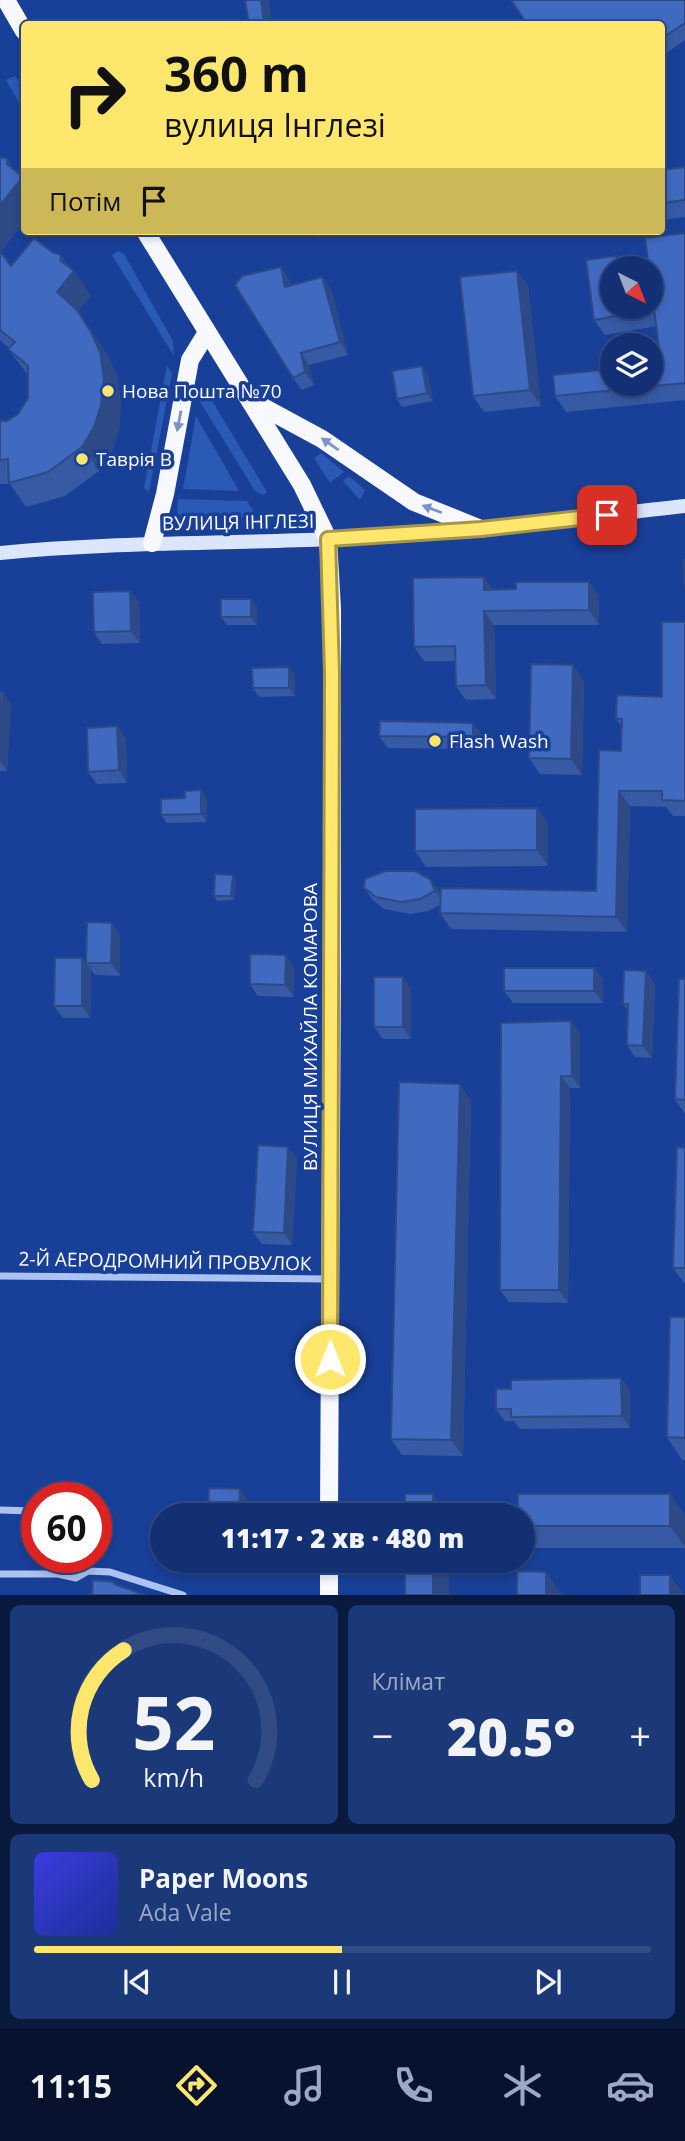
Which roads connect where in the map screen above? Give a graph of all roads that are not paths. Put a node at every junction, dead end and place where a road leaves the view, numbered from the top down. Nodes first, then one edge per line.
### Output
1 (6, 0) edge
2 (21, 26) edge
3 (147, 235) edge
4 (206, 334) junction
5 (247, 399) junction
6 (685, 506) edge
7 (481, 529) junction
8 (328, 539) junction
9 (152, 543) junction
10 (0, 553) edge
11 (0, 1276) edge
12 (330, 1279) junction
13 (329, 1503) edge
14 (0, 1510) edge
15 (21, 1511) edge
16 (329, 1573) edge
17 (0, 1574) edge
18 (183, 1595) edge
19 (329, 1595) edge

1 - 2 main road
3 - 4 main road
4 - 5 main road
4 -> 9 main road
7 -> 5 main road
5 - 8 main road
6 - 7 main road, ВУЛИЦЯ ІНГЛЕЗІ
7 - 8 main road, ВУЛИЦЯ ІНГЛЕЗІ
8 - 9 main road, ВУЛИЦЯ ІНГЛЕЗІ
8 - 12 main road, ВУЛИЦЯ МИХАЙЛА КОМАРОВА
9 - 10 main road, ВУЛИЦЯ ІНГЛЕЗІ
11 - 12 street, 2-Й АЕРОДРОМНИЙ ПРОВУЛОК
12 - 13 main road, ВУЛИЦЯ МИХАЙЛА КОМАРОВА
14 - 15 street
16 - 19 main road
17 - 18 street

